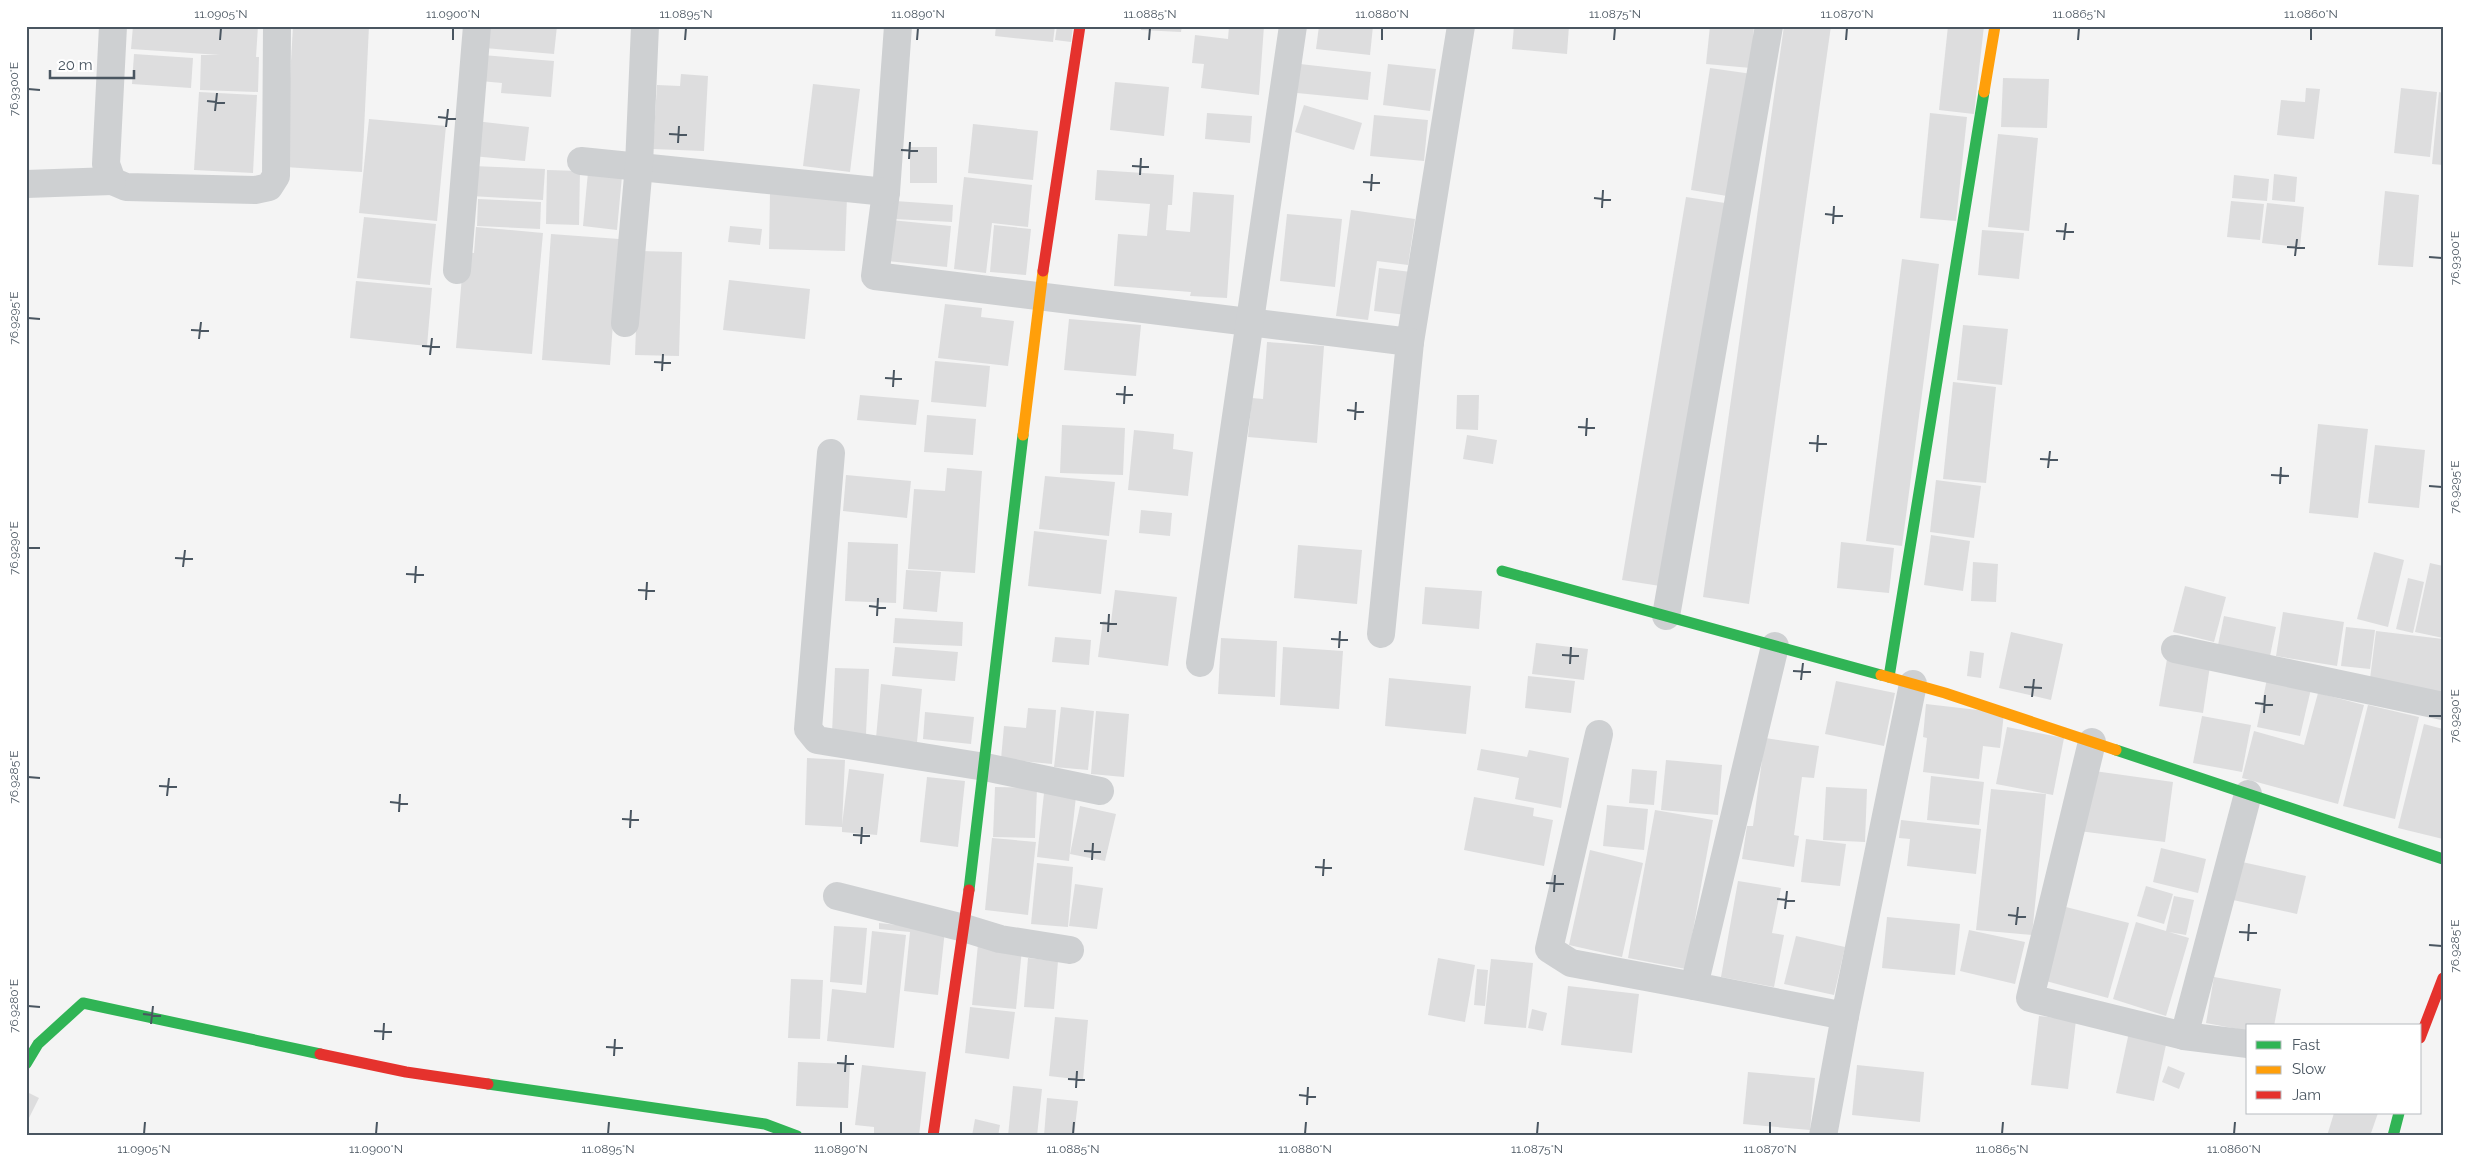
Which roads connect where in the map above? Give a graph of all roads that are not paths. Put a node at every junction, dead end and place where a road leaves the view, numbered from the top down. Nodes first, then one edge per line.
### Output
1 (113, 26) edge
2 (278, 26) edge
3 (476, 26) edge
4 (645, 26) edge
5 (898, 26) edge
6 (1080, 26) edge
7 (1293, 26) edge
8 (1461, 26) edge
9 (1769, 26) edge
10 (1995, 26) edge
11 (581, 160) dead end
12 (639, 166) junction
13 (112, 180) junction
14 (26, 184) edge
15 (886, 192) junction
16 (457, 270) dead end
17 (1039, 297) junction
18 (625, 323) dead end
19 (1248, 323) junction
20 (1410, 342) junction
21 (831, 453) dead end
22 (1502, 571) dead end
23 (1666, 616) junction
24 (1381, 634) dead end
25 (1775, 646) junction
26 (2175, 649) dead end
27 (1200, 663) dead end
28 (1901, 681) junction
29 (2443, 706) edge
30 (1599, 734) dead end
31 (2092, 742) junction
32 (985, 767) junction
33 (1100, 792) dead end
34 (2248, 794) junction
35 (2443, 859) edge
36 (837, 896) dead end
37 (964, 928) junction
38 (1070, 950) dead end
39 (2443, 978) edge
40 (1694, 986) junction
41 (1845, 1016) junction
42 (2422, 1033) edge
43 (2184, 1036) junction
44 (2246, 1044) edge
45 (26, 1064) edge
46 (2399, 1114) edge
47 (797, 1136) edge
48 (933, 1136) edge
49 (1823, 1136) edge
50 (2393, 1136) edge

1 - 13 street
2 - 13 street
3 - 16 street
4 - 12 street
5 - 15 street
6 - 17 street
7 - 19 street
8 - 20 street
9 - 23 street
10 - 28 street
11 - 12 street
12 - 15 street
12 - 18 street
13 - 14 street
15 - 17 street
17 - 19 street
17 - 32 street
19 - 20 street
19 - 27 street
20 - 24 street
21 - 32 street
22 - 23 street
23 - 25 street
25 - 28 street
25 - 40 street
26 - 29 street
28 - 31 street
28 - 41 street
30 - 40 street
31 - 34 street
31 - 43 street
32 - 33 street
32 - 37 street
34 - 35 street
34 - 43 street
36 - 37 street
37 - 38 street
37 - 48 street
39 - 42 street
40 - 41 street
41 - 49 street
43 - 44 street
45 - 47 street
46 - 50 street

